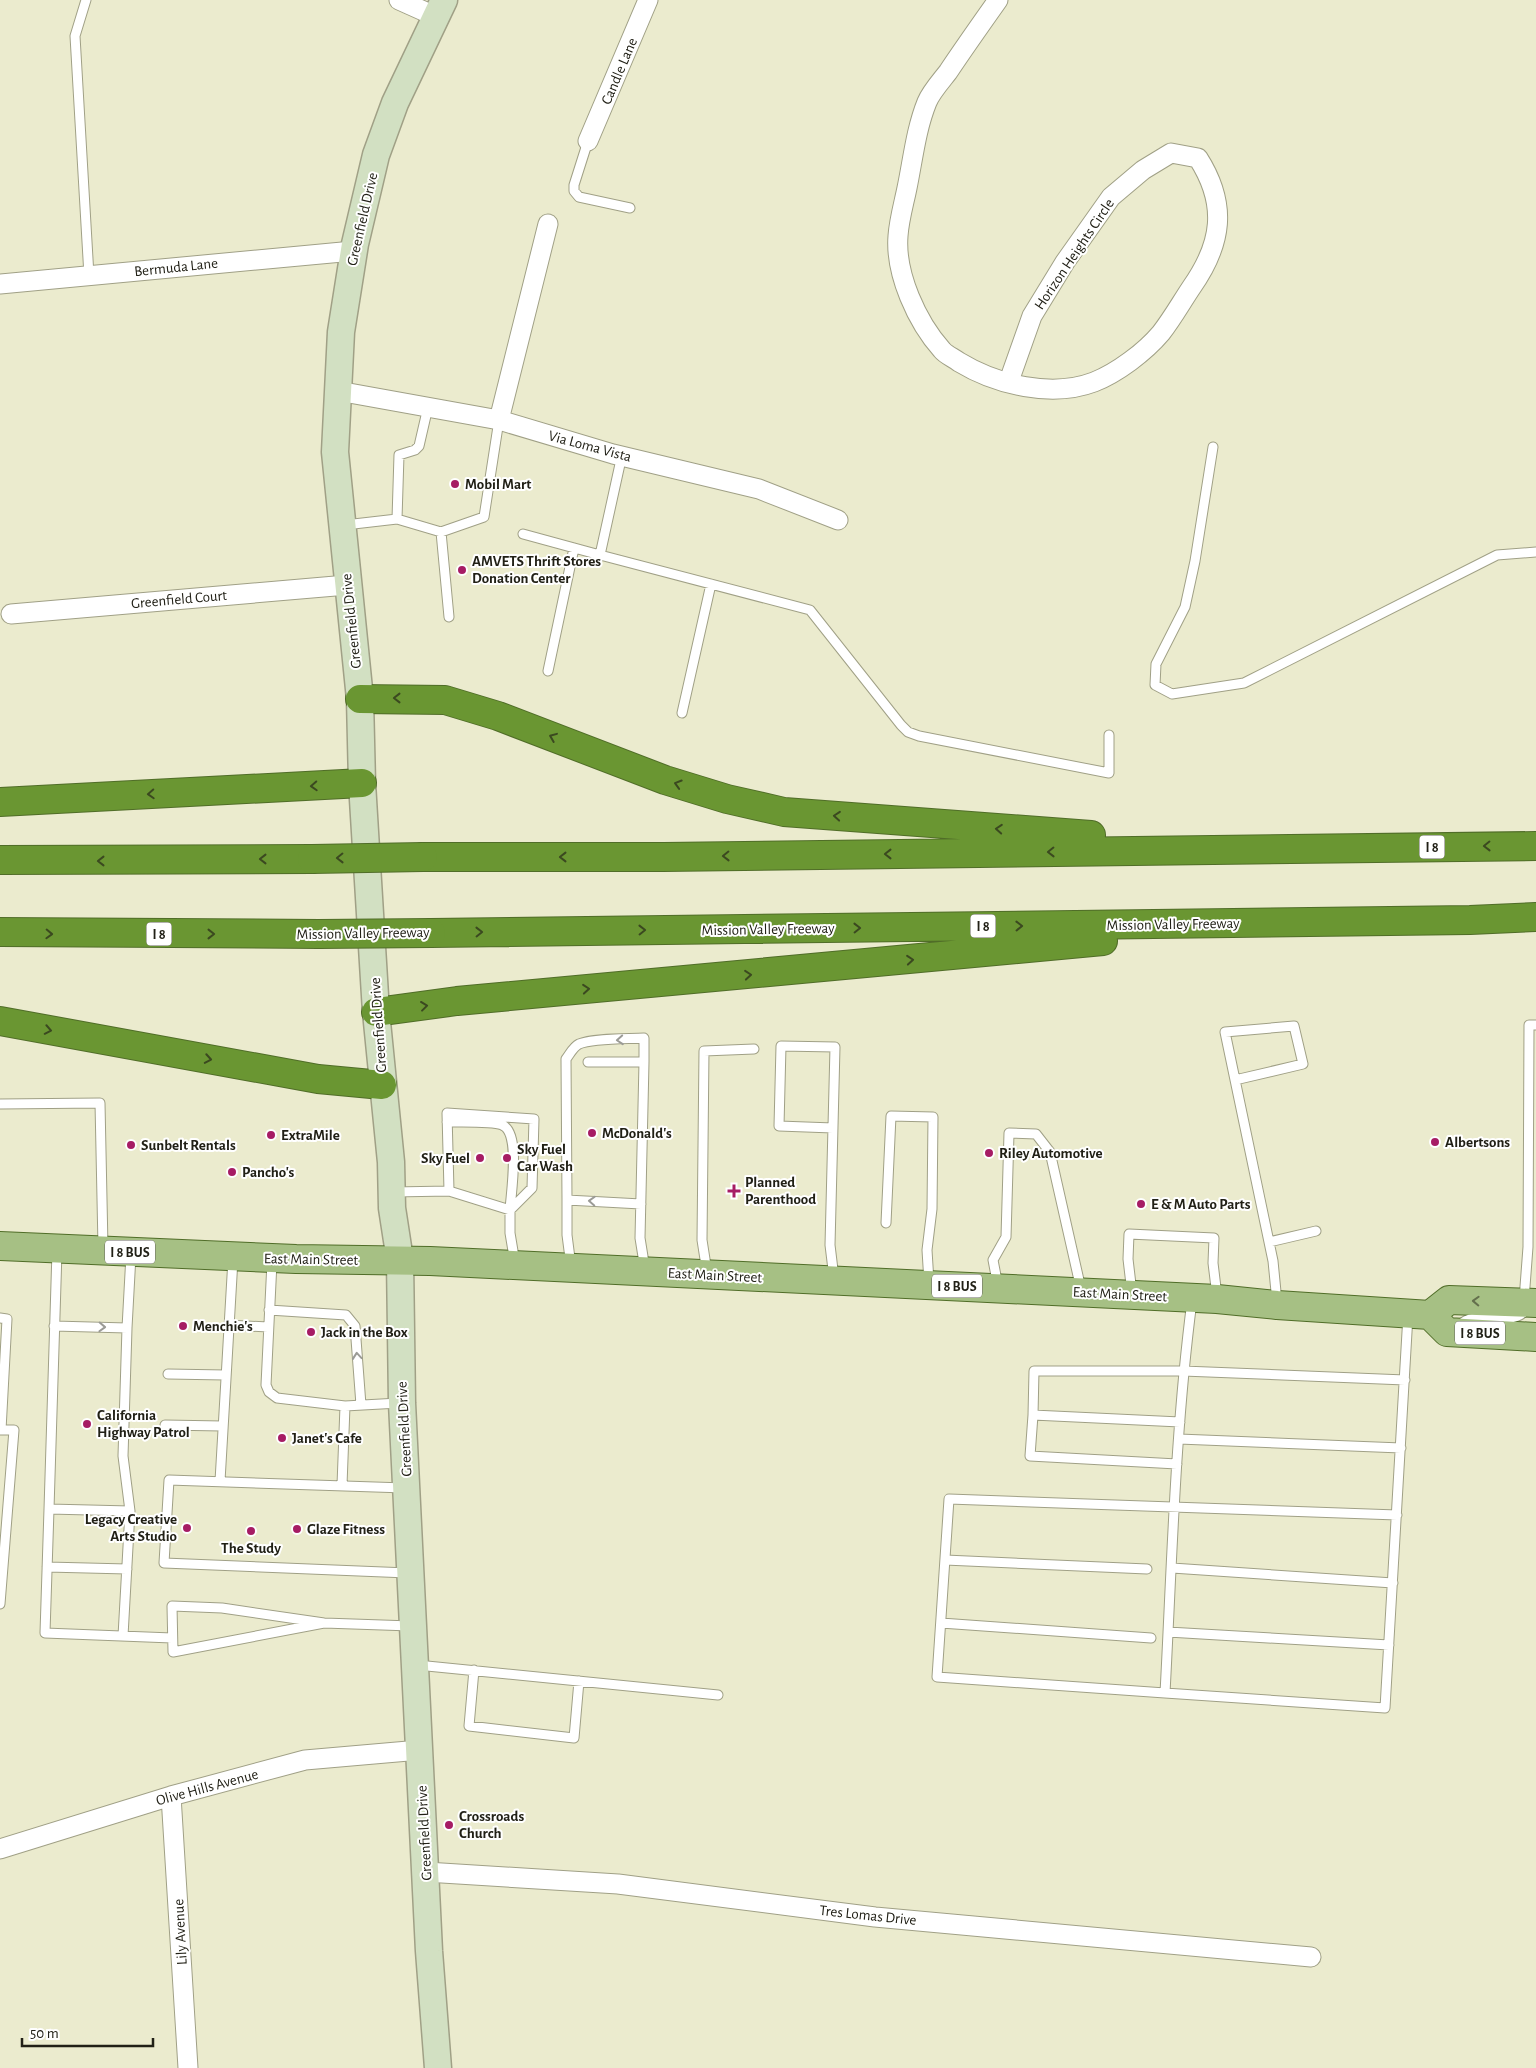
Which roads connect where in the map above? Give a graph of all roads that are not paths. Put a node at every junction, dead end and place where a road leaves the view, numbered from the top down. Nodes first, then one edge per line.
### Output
1 (86, 0) edge
2 (399, 0) edge
3 (648, 0) edge
4 (998, 0) edge
5 (440, 8) edge
6 (588, 141) joint
7 (630, 208) dead end
8 (548, 224) dead end
9 (353, 251) junction
10 (89, 276) junction
11 (0, 284) edge
12 (1009, 381) junction
13 (338, 390) junction
14 (428, 407) junction
15 (499, 420) junction
16 (1213, 447) dead end
17 (622, 455) junction
18 (397, 519) junction
19 (838, 520) dead end
20 (342, 526) junction
21 (441, 532) junction
22 (523, 534) dead end
23 (574, 548) junction
24 (1536, 552) edge
25 (600, 555) junction
26 (711, 584) junction
27 (348, 585) junction
28 (6, 614) edge
29 (450, 617) dead end
30 (548, 671) dead end
31 (360, 699) junction
32 (682, 714) dead end
33 (1109, 735) dead end
34 (362, 783) junction
35 (0, 802) edge
36 (1536, 846) edge
37 (1327, 848) junction
38 (0, 860) edge
39 (1536, 917) edge
40 (1282, 922) junction
41 (0, 932) edge
42 (376, 1012) junction
43 (0, 1021) edge
44 (1536, 1025) edge
45 (754, 1049) dead end
46 (588, 1062) dead end
47 (644, 1062) junction
48 (1532, 1070) edge
49 (1235, 1080) junction
50 (382, 1085) junction
51 (0, 1104) edge
52 (1532, 1112) edge
53 (447, 1122) junction
54 (833, 1128) junction
55 (1532, 1162) edge
56 (449, 1191) junction
57 (392, 1192) junction
58 (567, 1200) junction
59 (641, 1204) junction
60 (510, 1210) junction
61 (886, 1223) dead end
62 (1316, 1231) dead end
63 (1269, 1242) junction
64 (0, 1246) edge
65 (57, 1248) junction
66 (103, 1250) junction
67 (131, 1252) junction
68 (233, 1257) junction
69 (272, 1258) junction
70 (400, 1260) junction
71 (516, 1266) junction
72 (571, 1268) junction
73 (645, 1272) junction
74 (707, 1274) junction
75 (834, 1280) junction
76 (929, 1285) junction
77 (999, 1288) junction
78 (1082, 1292) junction
79 (1132, 1294) junction
80 (1205, 1298) junction
81 (1530, 1302) edge
82 (1277, 1305) junction
83 (269, 1310) junction
84 (1419, 1314) junction
85 (0, 1318) edge
86 (228, 1325) junction
87 (54, 1326) junction
88 (268, 1327) junction
89 (127, 1328) junction
90 (1454, 1332) junction
91 (1536, 1337) edge
92 (1183, 1371) junction
93 (168, 1374) dead end
94 (225, 1374) junction
95 (1405, 1380) junction
96 (402, 1403) junction
97 (361, 1405) junction
98 (345, 1406) junction
99 (1033, 1415) junction
100 (1180, 1422) junction
101 (165, 1425) dead end
102 (222, 1426) junction
103 (1, 1430) edge
104 (1179, 1439) junction
105 (1401, 1448) junction
106 (1177, 1464) junction
107 (220, 1481) junction
108 (342, 1485) junction
109 (407, 1488) junction
110 (1175, 1508) junction
111 (49, 1509) junction
112 (130, 1511) junction
113 (1397, 1515) junction
114 (945, 1560) junction
115 (47, 1567) junction
116 (1172, 1568) junction
117 (127, 1569) junction
118 (1147, 1569) dead end
119 (411, 1573) junction
120 (1393, 1583) junction
121 (0, 1604) edge
122 (324, 1623) junction
123 (941, 1623) junction
124 (414, 1626) junction
125 (1168, 1632) junction
126 (123, 1636) junction
127 (172, 1638) junction
128 (1151, 1638) dead end
129 (1389, 1644) junction
130 (416, 1664) junction
131 (474, 1670) junction
132 (579, 1681) junction
133 (1164, 1693) junction
134 (718, 1696) dead end
135 (420, 1750) junction
136 (171, 1796) junction
137 (0, 1849) edge
138 (426, 1872) junction
139 (1311, 1957) dead end
140 (188, 2068) edge
141 (438, 2068) edge

1 - 10 lane
2 - 5 street
3 - 6 street, Candle Lane
4 - 12 street, Horizon Heights Circle
5 - 9 main road, Greenfield Drive
6 - 7 lane
8 - 15 street
9 - 10 street, Bermuda Lane
9 - 13 main road, Greenfield Drive
10 - 11 street, Bermuda Lane
12 - 12 street, Horizon Heights Circle
13 - 14 street, Via Loma Vista
13 - 20 main road, Greenfield Drive
14 - 15 street, Via Loma Vista
14 - 18 lane
15 - 17 street, Via Loma Vista
15 - 21 lane
16 - 24 lane
17 - 19 street, Via Loma Vista
17 - 25 lane
18 - 20 lane
18 - 21 lane
20 - 27 main road, Greenfield Drive
21 - 29 lane
22 - 23 lane
23 - 25 lane
23 - 30 lane
25 - 26 lane
26 - 32 lane
26 - 33 lane
27 - 28 street, Greenfield Court
27 - 31 main road, Greenfield Drive
31 - 34 main road, Greenfield Drive
37 -> 31 highway
34 -> 35 highway
34 - 42 main road, Greenfield Drive
36 -> 37 highway, I 8
37 -> 38 highway, I 8, bridge
39 - 40 highway, Mission Valley Freeway / I 8
41 -> 40 highway, Mission Valley Freeway / I 8, bridge
42 -> 40 highway
42 - 50 main road, Greenfield Drive
43 -> 50 highway
44 - 48 lane
45 - 74 lane
46 - 47 lane
47 -> 58 lane
47 - 59 lane
48 - 52 lane
49 - 49 lane
49 - 63 lane
50 - 57 main road, Greenfield Drive
51 - 66 lane
52 - 55 lane
53 - 56 lane
53 - 60 lane
53 - 60 lane
54 - 54 lane
54 - 75 lane
55 - 81 lane
56 - 57 lane
56 - 60 lane
57 - 70 main road, Greenfield Drive
59 -> 58 lane
58 - 72 lane
59 - 73 lane
60 - 71 lane
61 - 76 lane
62 - 63 lane
63 - 82 lane
64 - 65 main road, East Main Street / I 8 BUS
65 - 66 main road, East Main Street / I 8 BUS
65 - 87 lane
66 - 67 main road, East Main Street / I 8 BUS
67 - 68 main road, East Main Street / I 8 BUS
67 - 89 lane
68 - 69 main road, East Main Street / I 8 BUS
68 - 86 lane
69 - 70 main road, East Main Street / I 8 BUS
69 - 83 lane
70 - 71 main road, East Main Street / I 8 BUS
70 - 96 main road, Greenfield Drive
71 - 72 main road, East Main Street / I 8 BUS
72 - 73 main road, East Main Street / I 8 BUS
73 - 74 main road, East Main Street / I 8 BUS
74 - 75 main road, East Main Street / I 8 BUS
75 - 76 main road, East Main Street / I 8 BUS
76 - 77 main road, East Main Street / I 8 BUS
77 - 78 main road, East Main Street / I 8 BUS
77 - 78 lane
78 - 79 main road, East Main Street / I 8 BUS
79 - 80 main road, East Main Street / I 8 BUS
79 - 80 lane
80 - 82 main road, East Main Street / I 8 BUS
80 - 92 lane
81 -> 84 main road, I 8 BUS
81 - 90 lane
82 - 84 main road, East Main Street / I 8 BUS
83 - 88 lane
97 -> 83 lane
84 - 90 main road, I 8 BUS
84 - 95 lane
85 - 103 lane
86 - 88 lane
86 - 94 lane
87 -> 89 lane
87 - 111 lane
88 - 98 lane
89 - 112 lane
90 - 91 main road, I 8 BUS
92 - 95 lane
92 - 99 lane
92 - 100 lane
93 - 94 lane
94 - 102 lane
95 - 105 lane
96 - 97 lane
96 - 109 main road, Greenfield Drive
97 - 98 lane
98 - 108 lane
99 - 100 lane
99 - 106 lane
100 - 104 lane
101 - 102 lane
102 - 107 lane
103 - 121 lane
104 - 105 lane
104 - 106 lane
105 - 113 lane
106 - 110 lane
107 - 108 lane
107 - 119 lane
108 - 109 lane
109 - 119 main road, Greenfield Drive
110 - 113 lane
110 - 114 lane
110 - 116 lane
111 - 112 lane
111 - 115 lane
112 - 117 lane
113 - 120 lane
114 - 118 lane
114 - 123 lane
115 - 117 lane
115 - 126 lane
116 - 120 lane
116 - 125 lane
117 - 126 lane
119 - 124 main road, Greenfield Drive
120 - 129 lane
122 - 124 lane
122 - 127 lane
122 - 127 lane
123 - 128 lane
123 - 133 lane
124 - 130 main road, Greenfield Drive
125 - 129 lane
125 - 133 lane
126 - 127 lane
129 - 133 lane
130 - 131 lane
130 - 135 main road, Greenfield Drive
131 - 132 lane
131 - 132 lane
132 - 134 lane
135 - 136 street, Olive Hills Avenue
135 - 138 main road, Greenfield Drive
136 - 137 street, Olive Hills Avenue
136 - 140 street, Lily Avenue
138 - 139 street, Tres Lomas Drive
138 - 141 main road, Greenfield Drive

